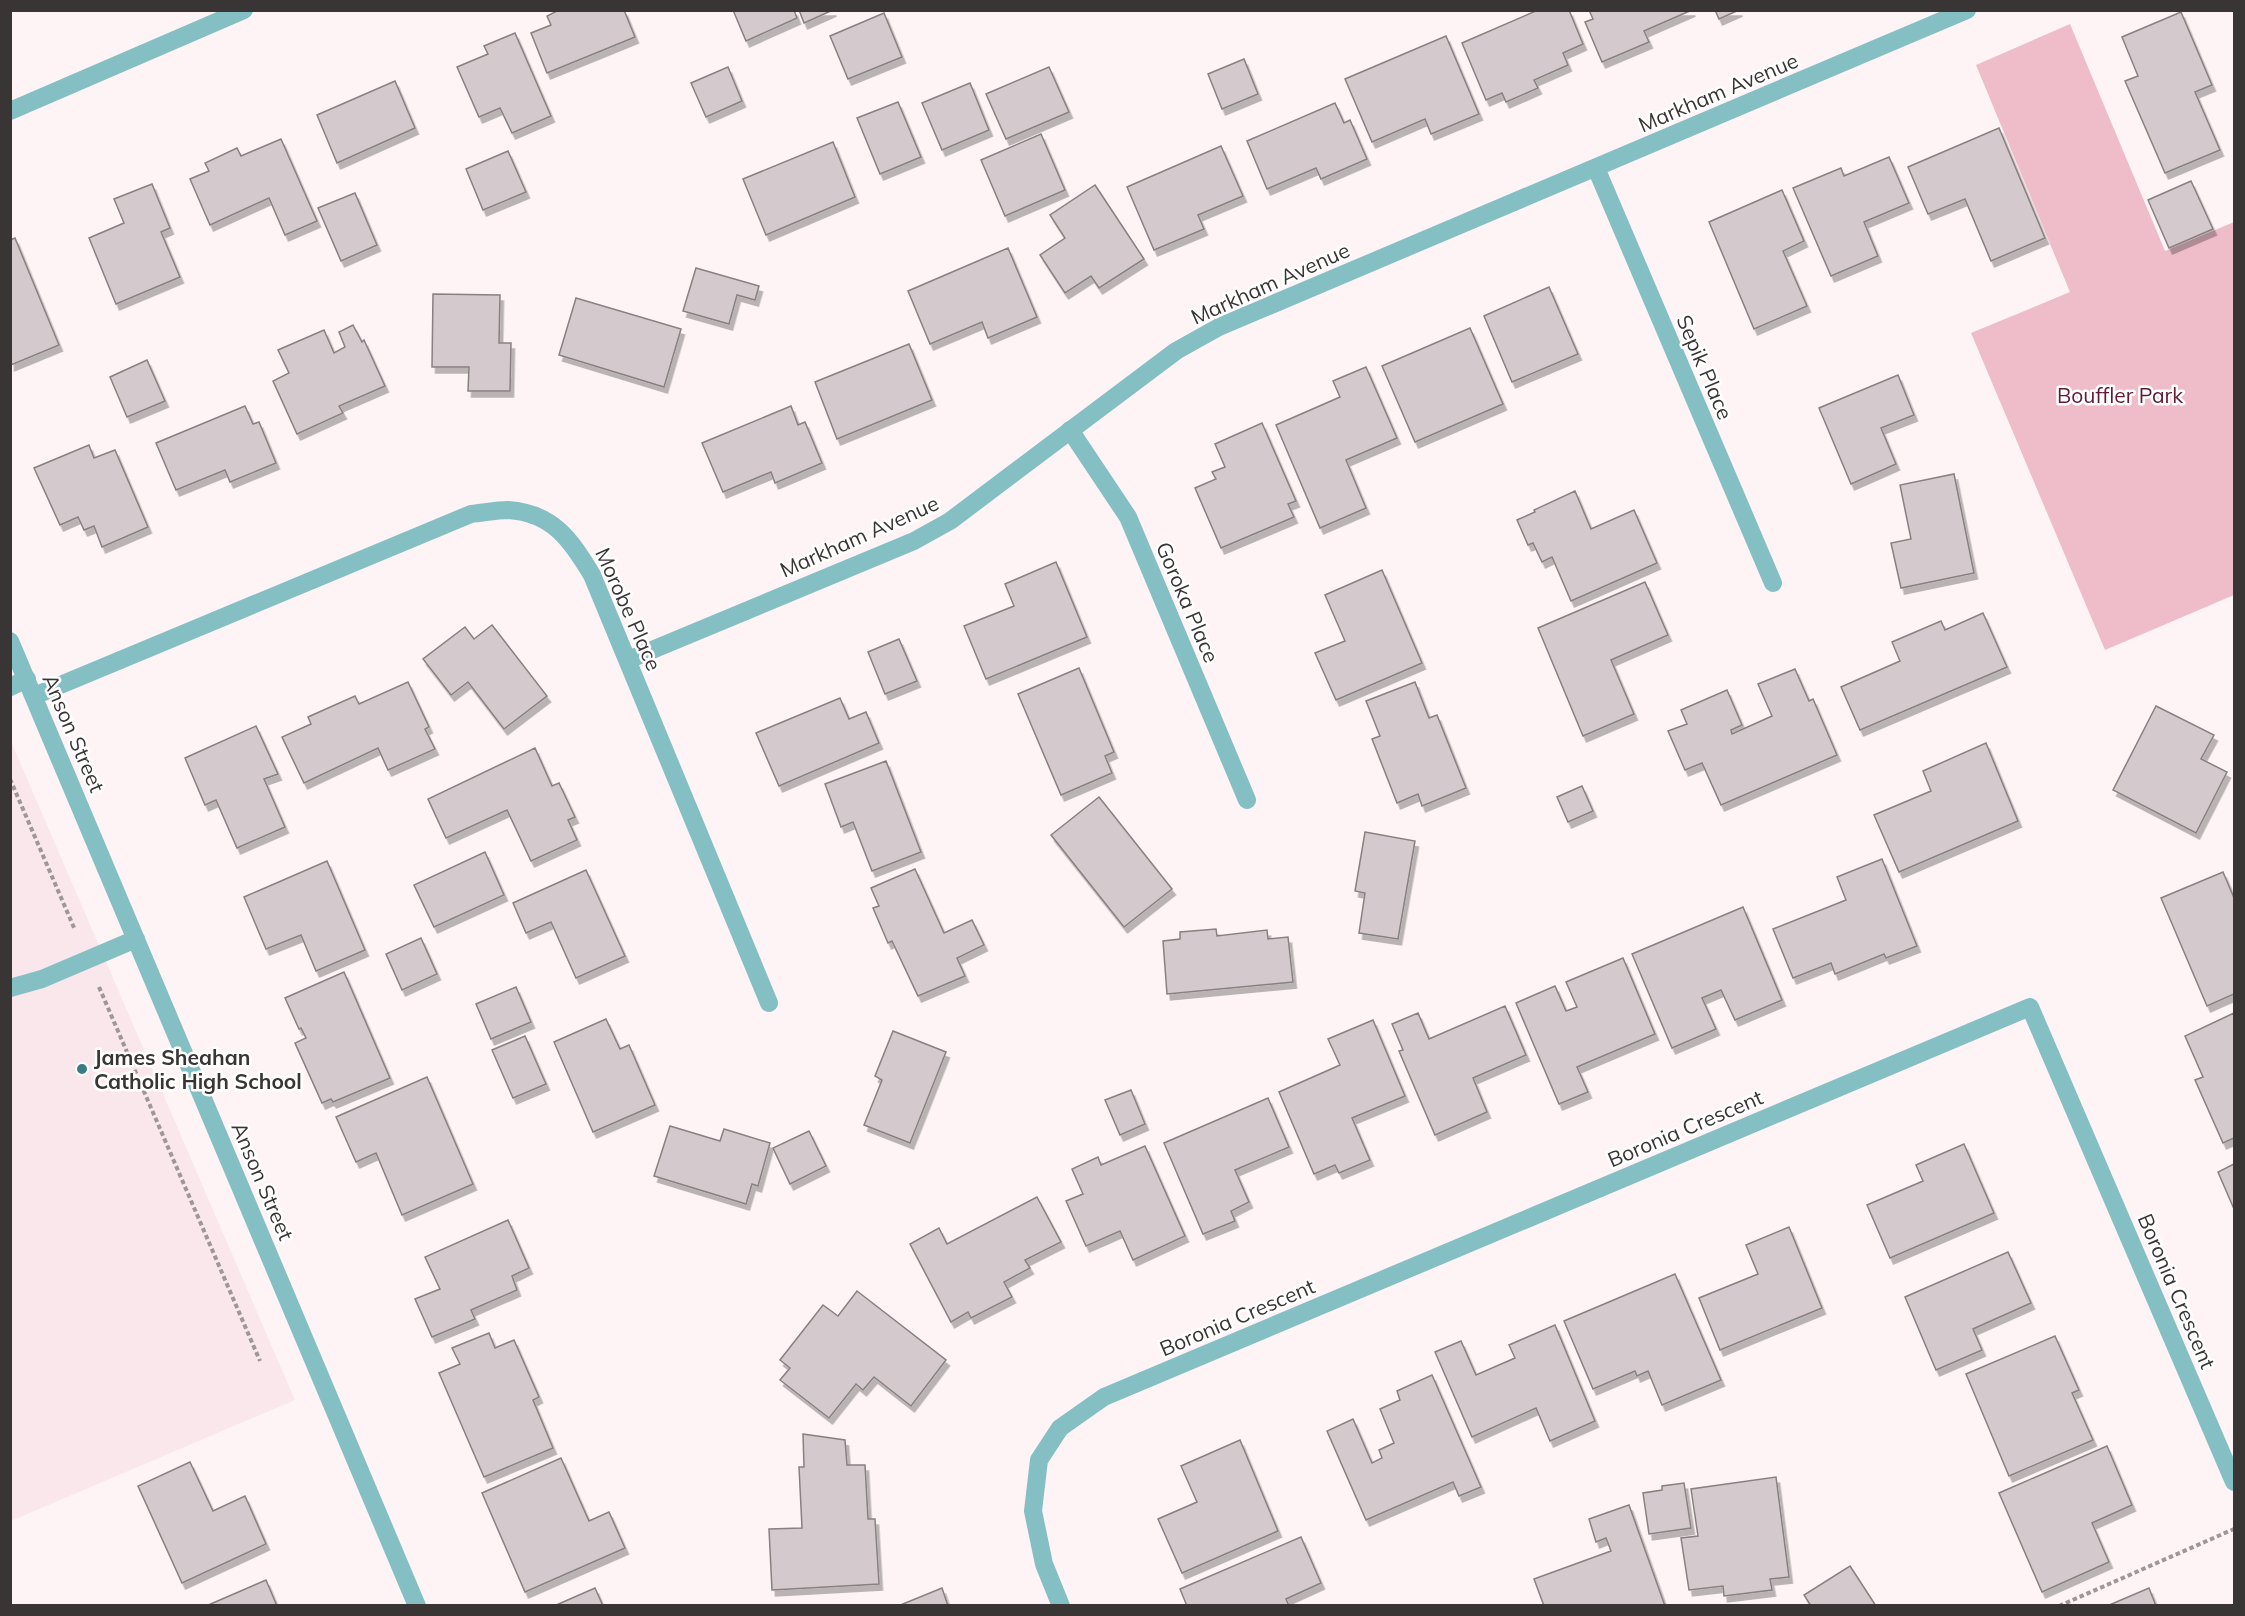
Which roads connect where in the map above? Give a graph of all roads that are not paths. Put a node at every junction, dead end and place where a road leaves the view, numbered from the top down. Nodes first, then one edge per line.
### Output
1 (244, 10) edge
2 (1967, 10) edge
3 (10, 111) edge
4 (1596, 168) junction
5 (1070, 430) junction
6 (1773, 583) dead end
7 (10, 641) edge
8 (628, 660) junction
9 (24, 687) edge
10 (1247, 800) dead end
11 (136, 939) junction
12 (10, 988) edge
13 (769, 1003) dead end
14 (2235, 1482) edge
15 (417, 1605) edge
16 (1061, 1605) edge

1 - 3 street
2 - 4 street, Markham Avenue
4 - 5 street, Markham Avenue
4 - 6 street, Sepik Place
5 - 8 street, Markham Avenue
5 - 10 street, Goroka Place
7 - 9 street, Anson Street
8 - 9 street, Morobe Place
8 - 13 street, Morobe Place
9 - 11 street, Anson Street
11 - 12 street
11 - 15 street, Anson Street
14 - 16 street, Boronia Crescent

